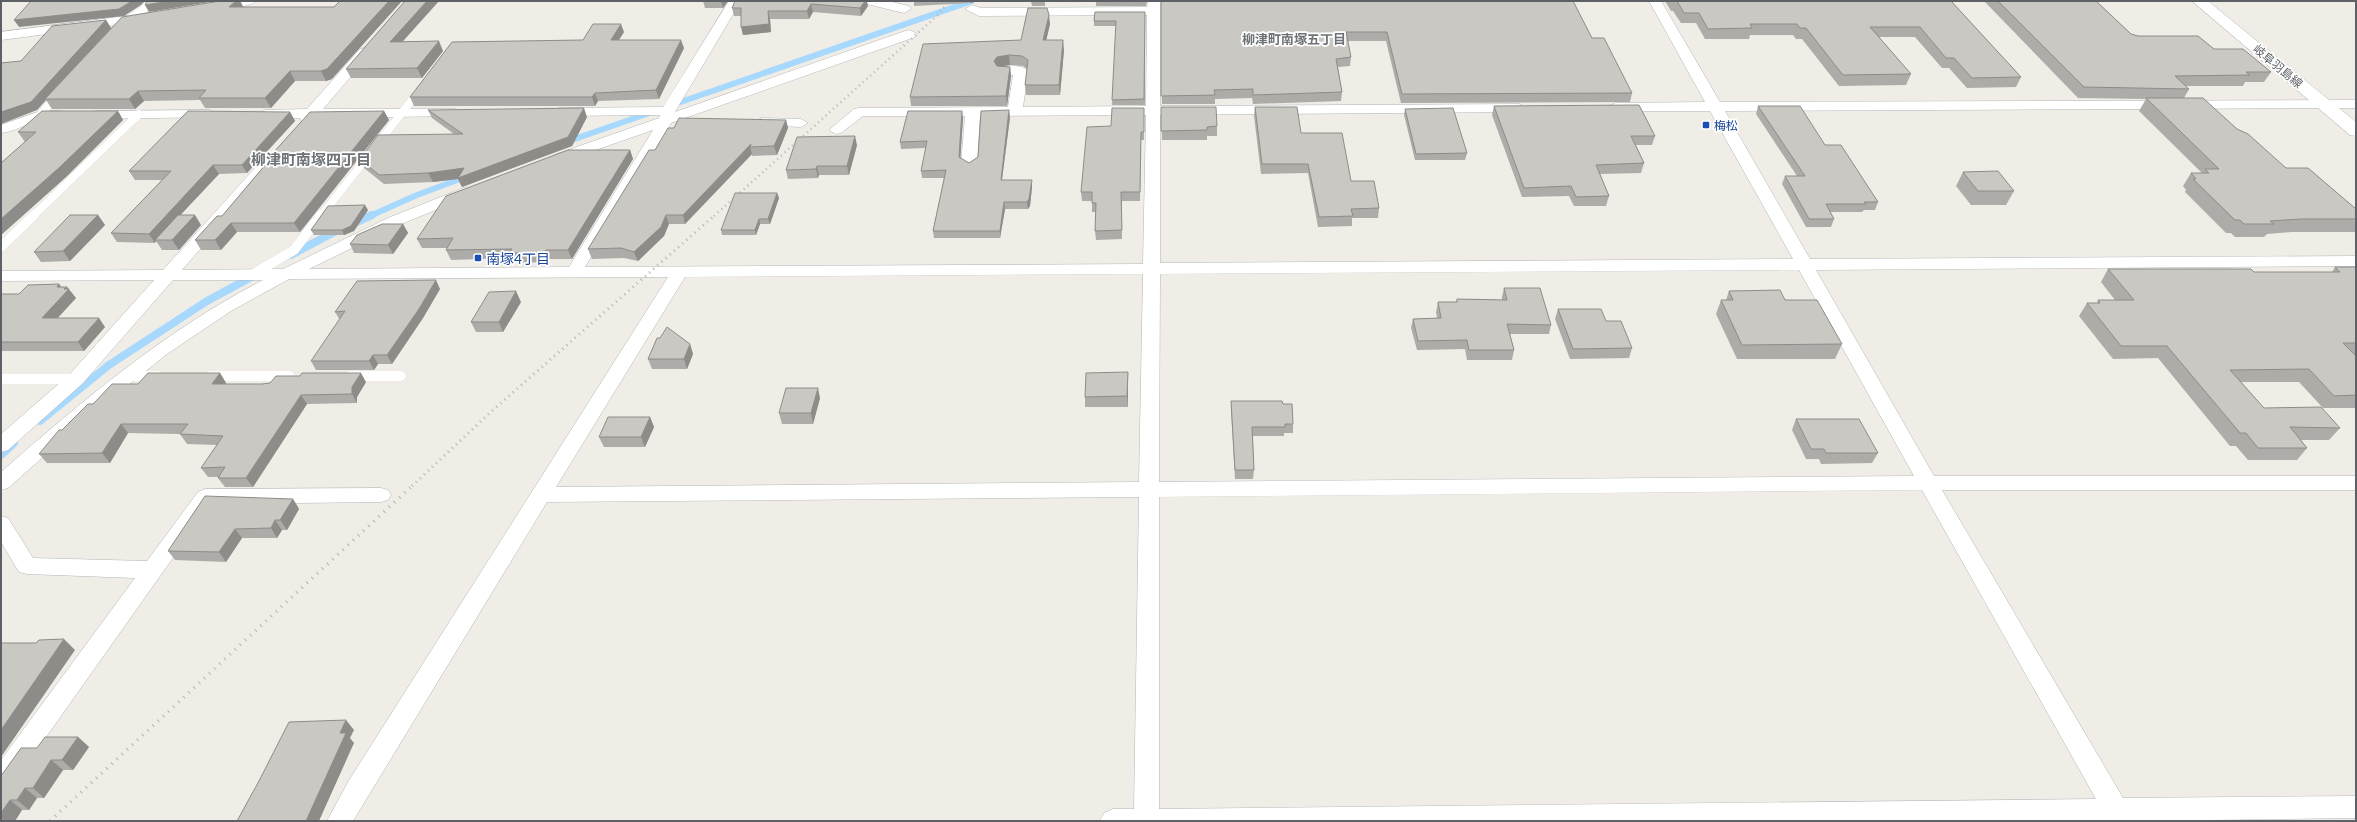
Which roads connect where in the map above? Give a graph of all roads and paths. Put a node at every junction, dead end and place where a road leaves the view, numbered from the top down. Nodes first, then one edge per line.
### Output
1 (150, 1) edge
2 (250, 1) edge
3 (735, 1) edge
4 (872, 1) edge
5 (996, 1) edge
6 (1655, 1) edge
7 (2199, 1) edge
8 (1154, 6) edge
9 (203, 9) edge
10 (904, 9) dead end
11 (156, 16) edge
12 (123, 24) junction
13 (910, 34) dead end
14 (1, 36) edge
15 (374, 42) edge
16 (1003, 71) edge
17 (424, 84) edge
18 (61, 91) edge
19 (2356, 104) edge
20 (2324, 105) junction
21 (1716, 107) junction
22 (1534, 108) edge
23 (1597, 108) edge
24 (1153, 110) junction
25 (972, 111) junction
26 (1015, 111) junction
27 (472, 112) edge
28 (542, 112) edge
29 (402, 113) junction
30 (139, 114) junction
31 (225, 114) edge
32 (249, 114) edge
33 (311, 114) junction
34 (40, 115) junction
35 (667, 116) junction
36 (706, 121) edge
37 (746, 122) edge
38 (801, 123) dead end
39 (1, 129) edge
40 (836, 130) dead end
41 (2356, 131) edge
42 (295, 132) edge
43 (279, 150) edge
44 (545, 163) edge
45 (968, 164) edge
46 (480, 187) edge
47 (1, 247) edge
48 (2356, 261) edge
49 (1804, 264) junction
50 (1151, 269) junction
51 (680, 271) junction
52 (574, 272) junction
53 (288, 273) junction
54 (255, 274) junction
55 (168, 275) junction
56 (1, 276) edge
57 (126, 376) junction
58 (165, 376) edge
59 (196, 376) edge
60 (299, 376) edge
61 (338, 376) edge
62 (401, 376) dead end
63 (1, 379) edge
64 (76, 379) junction
65 (1, 445) edge
66 (1, 483) edge
67 (1928, 483) junction
68 (2356, 483) edge
69 (1148, 490) junction
70 (381, 495) dead end
71 (542, 496) junction
72 (1, 524) edge
73 (153, 570) junction
74 (1, 780) edge
75 (2356, 807) edge
76 (2120, 816) edge
77 (1412, 819) edge
78 (340, 821) edge
79 (1113, 821) edge
80 (1146, 821) edge

1 - 12 lane
2 - 9 street
3 - 35 street
4 - 10 street
5 - 8 street
6 - 21 street
7 - 20 main road, 岐阜羽島線
8 - 24 street
11 - 12 street
12 - 14 street
13 - 35 street
15 - 33 street
16 - 26 street
17 - 29 lane
18 - 34 lane
19 - 20 street
20 - 21 street
20 - 41 main road, 岐阜羽島線
21 - 23 street
21 - 49 street
22 - 24 street
24 - 26 street
24 - 50 street
25 - 26 street
25 - 40 street
25 - 45 street
27 - 29 street
28 - 35 street
29 - 33 street
29 - 54 lane
30 - 31 street
30 - 34 street
30 - 47 lane
32 - 33 street
33 - 42 street
34 - 39 street
35 - 36 street
35 - 44 street
35 - 52 street
37 - 38 street
43 - 55 street
46 - 53 street
48 - 49 street
49 - 50 street
49 - 67 street
50 - 51 street
50 - 69 street
51 - 52 street
51 - 71 street
52 - 53 street
53 - 54 street
53 - 57 street
54 - 55 street
55 - 56 street
55 - 64 street
57 - 58 lane
57 - 66 street
59 - 60 lane
61 - 62 lane
63 - 64 lane
64 - 65 street
67 - 68 street
67 - 69 street
67 - 76 street
69 - 71 street
69 - 80 street
70 - 73 street
71 - 78 street
72 - 73 street
73 - 74 street
75 - 76 street
76 - 77 street
77 - 80 street
79 - 80 street

